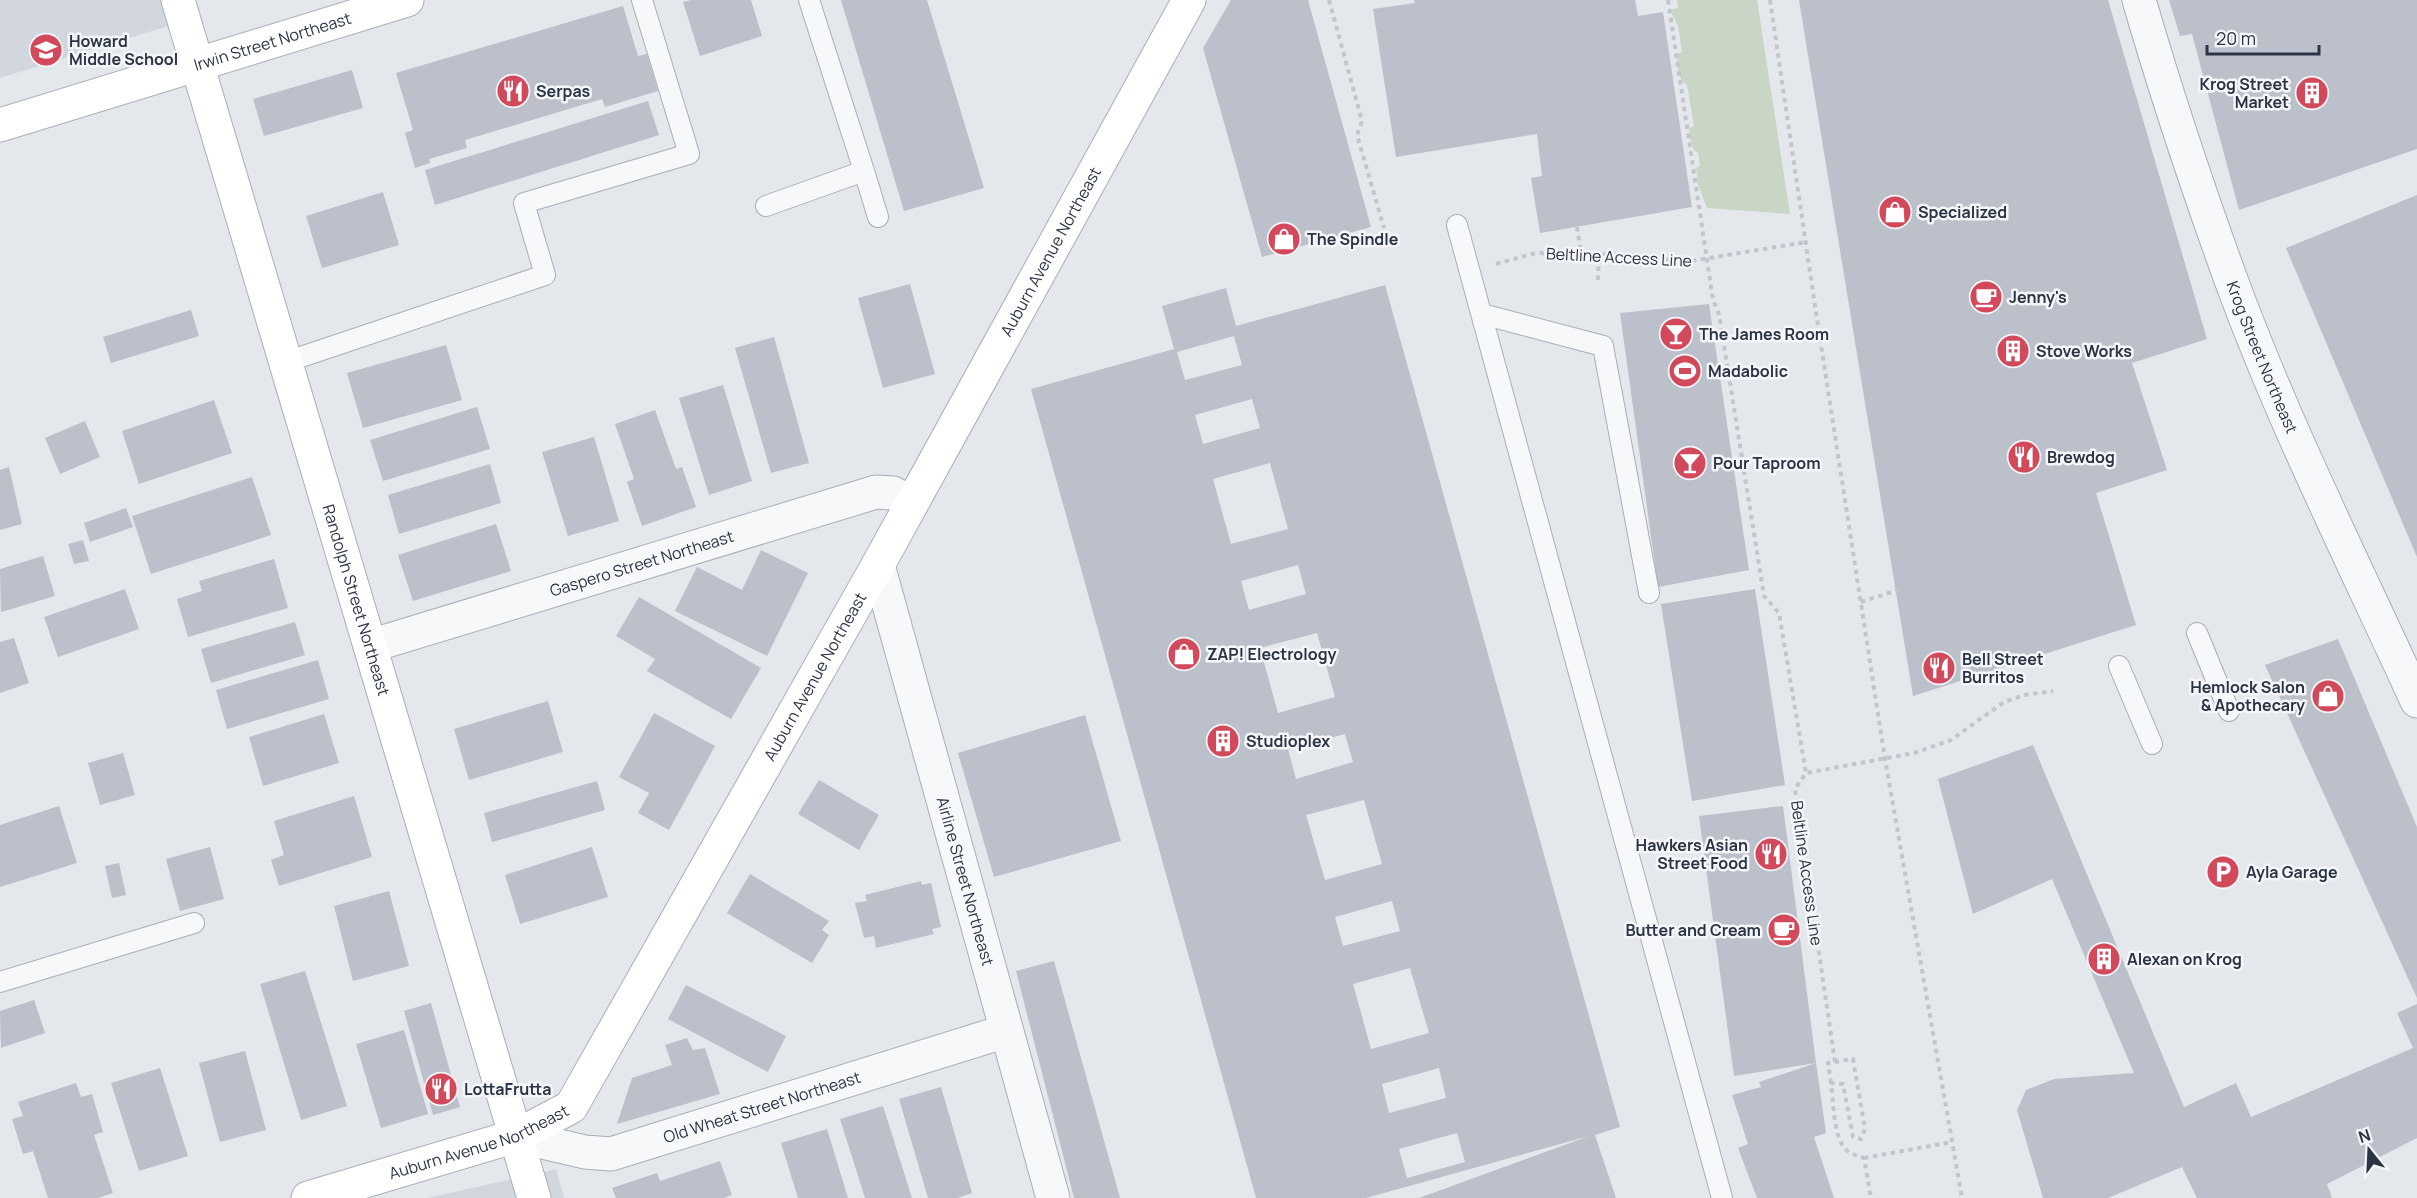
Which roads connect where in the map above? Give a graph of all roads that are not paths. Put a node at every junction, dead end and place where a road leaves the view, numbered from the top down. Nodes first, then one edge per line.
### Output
1 (178, 0) edge
2 (407, 0) edge
3 (642, 0) edge
4 (809, 0) edge
5 (1189, 0) edge
6 (2139, 0) edge
7 (197, 65) junction
8 (0, 125) edge
9 (864, 171) junction
10 (766, 206) dead end
11 (878, 217) dead end
12 (1457, 225) dead end
13 (1482, 314) junction
14 (286, 362) junction
15 (912, 503) junction
16 (878, 565) junction
17 (1649, 593) dead end
18 (2197, 633) dead end
19 (370, 646) junction
20 (2119, 666) dead end
21 (2417, 701) edge
22 (2229, 711) dead end
23 (2152, 744) dead end
24 (194, 923) dead end
25 (0, 982) edge
26 (1006, 1031) junction
27 (516, 1136) junction
28 (308, 1198) edge
29 (534, 1198) edge
30 (1053, 1198) edge
31 (1722, 1198) edge

1 - 7 street, Randolph Street Northeast
2 - 7 street, Irwin Street Northeast
3 - 14 lane
4 - 9 lane
5 - 15 street, Auburn Avenue Northeast
6 - 21 street, Krog Street Northeast
7 - 8 street, Irwin Street Northeast
7 - 14 street, Randolph Street Northeast
9 - 10 lane
9 - 11 lane
12 - 13 lane
13 - 17 lane
13 - 31 lane
14 - 19 street, Randolph Street Northeast
15 - 16 street, Auburn Avenue Northeast
15 - 19 street, Gaspero Street Northeast
16 - 26 street, Airline Street Northeast
16 - 27 street, Auburn Avenue Northeast
18 - 22 lane
19 - 27 street, Randolph Street Northeast
20 - 23 lane
24 - 25 lane
26 - 27 street, Old Wheat Street Northeast
26 - 30 street, Airline Street Northeast
27 - 28 street, Auburn Avenue Northeast
27 - 29 street, Randolph Street Northeast

